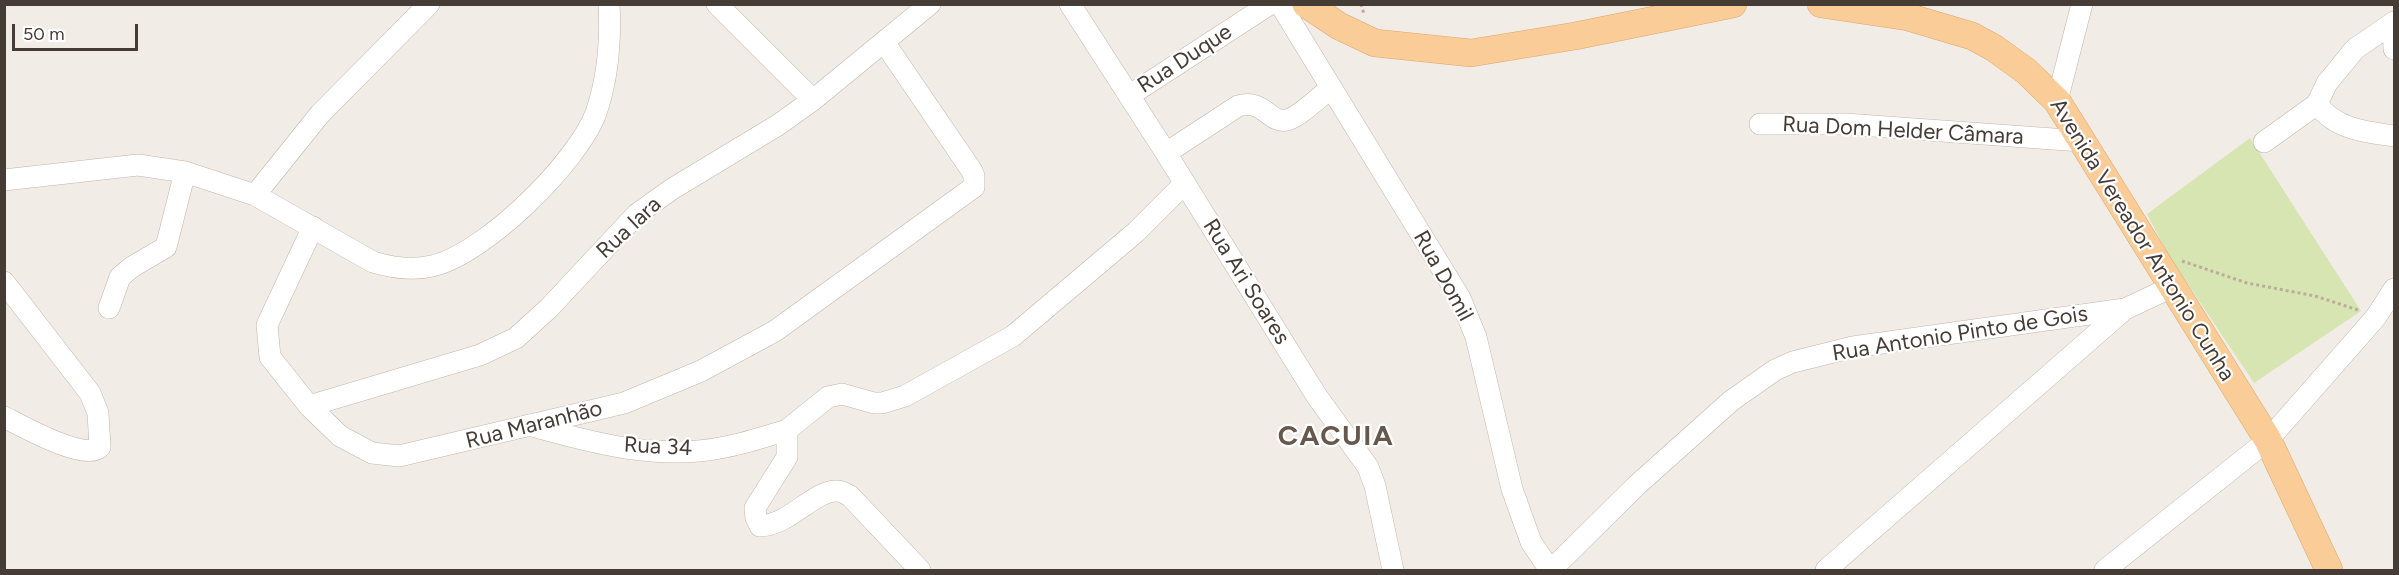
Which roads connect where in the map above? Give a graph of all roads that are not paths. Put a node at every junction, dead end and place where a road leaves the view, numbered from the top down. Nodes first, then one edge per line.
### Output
1 (429, 4) edge
2 (609, 4) edge
3 (717, 4) edge
4 (930, 4) edge
5 (1070, 4) edge
6 (1270, 4) edge
7 (1280, 4) edge
8 (1306, 4) edge
9 (1732, 4) edge
10 (1821, 4) edge
11 (2082, 4) edge
12 (1862, 7) edge
13 (2394, 22) edge
14 (884, 42) junction
15 (2394, 49) edge
16 (1330, 89) junction
17 (1130, 94) junction
18 (813, 100) junction
19 (2057, 101) junction
20 (2317, 104) junction
21 (1760, 124) dead end
22 (2394, 136) edge
23 (2081, 141) junction
24 (2264, 142) dead end
25 (1166, 153) junction
26 (185, 172) junction
27 (4, 180) edge
28 (1185, 183) junction
29 (255, 195) junction
30 (313, 228) junction
31 (4, 282) edge
32 (2172, 287) junction
33 (2388, 305) edge
34 (109, 308) dead end
35 (2125, 309) junction
36 (309, 406) junction
37 (4, 417) edge
38 (529, 425) junction
39 (787, 430) junction
40 (2268, 440) junction
41 (920, 570) edge
42 (1393, 570) edge
43 (1550, 570) edge
44 (1826, 570) edge
45 (2105, 570) edge
46 (2330, 570) edge

1 - 29 street
2 - 30 street
3 - 18 street
4 - 14 street, Rua Iara
5 - 17 street, Rua Ari Soares
6 - 17 street, Rua Duque
7 - 16 street, Rua Domil
8 - 9 main road
10 - 12 main road, Avenida Vereador Antonio Cunha
11 - 19 street
12 - 19 main road, Avenida Vereador Antonio Cunha
13 - 15 street
13 - 20 street
14 - 18 street, Rua Iara
14 - 38 street, Rua Maranhão
16 - 25 street
16 - 43 street, Rua Domil
17 - 25 street, Rua Ari Soares
18 - 36 street, Rua Iara
19 - 23 main road, Avenida Vereador Antonio Cunha
20 - 22 street
20 - 24 street
21 - 23 street, Rua Dom Helder Câmara
23 - 32 main road, Avenida Vereador Antonio Cunha
25 - 28 street, Rua Ari Soares
26 - 27 street
26 - 29 street
26 - 34 street
28 - 39 street
28 - 42 street, Rua Ari Soares
29 - 30 street
30 - 36 street, Rua Maranhão
31 - 37 street
32 - 35 street
32 - 40 main road, Avenida Vereador Antonio Cunha
33 - 40 street
35 - 43 street, Rua Antonio Pinto de Gois
35 - 44 street
36 - 38 street, Rua Maranhão
38 - 39 street, Rua 34
39 - 41 street
40 - 45 street
40 - 46 main road, Avenida Vereador Antonio Cunha

